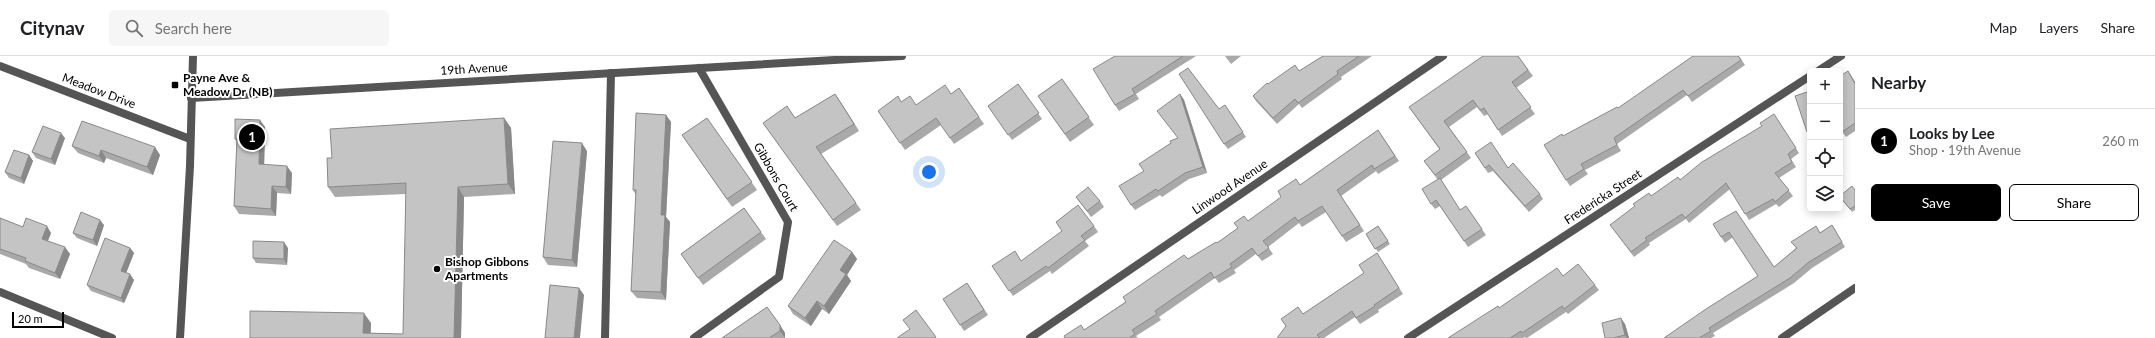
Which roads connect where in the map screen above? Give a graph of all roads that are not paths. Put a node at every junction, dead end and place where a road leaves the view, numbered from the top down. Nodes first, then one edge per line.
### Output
1 (193, 56) edge
2 (902, 56) edge
3 (1443, 56) edge
4 (1841, 56) edge
5 (832, 58) edge
6 (0, 66) edge
7 (699, 68) junction
8 (1823, 68) edge
9 (611, 73) junction
10 (1807, 78) edge
11 (192, 98) junction
12 (190, 139) junction
13 (1855, 288) edge
14 (0, 292) edge
15 (112, 338) edge
16 (180, 338) edge
17 (605, 338) edge
18 (694, 338) edge
19 (1030, 338) edge
20 (1408, 338) edge
21 (1782, 338) edge

1 - 11 street
2 - 5 street, 19th Avenue
3 - 19 street, Linwood Avenue
4 - 8 street
5 - 7 street, 19th Avenue
6 - 12 street, Meadow Drive
7 - 9 street, 19th Avenue
7 - 18 street, Gibbons Court
9 - 11 street, 19th Avenue
9 - 17 street
10 - 20 street, Fredericka Street
11 - 12 street
12 - 16 street
13 - 21 street
14 - 15 street

